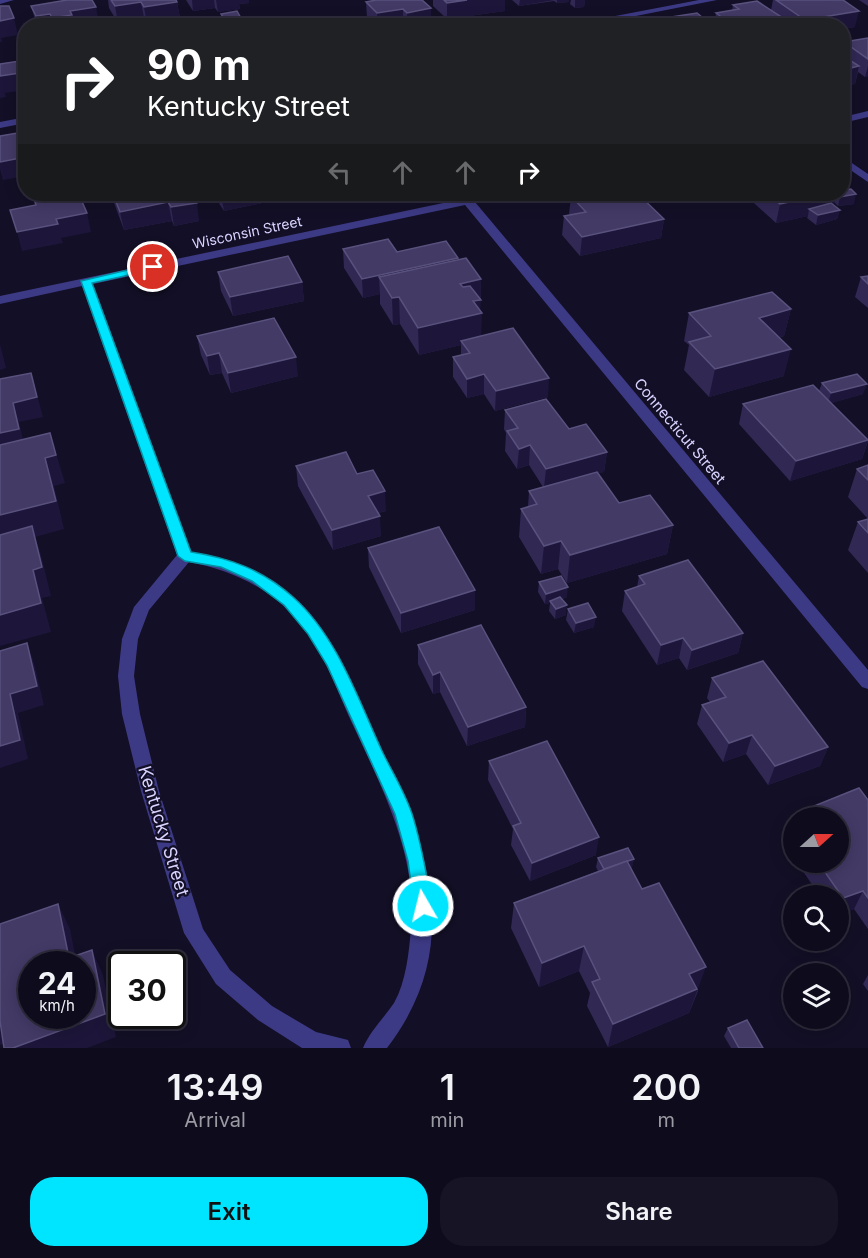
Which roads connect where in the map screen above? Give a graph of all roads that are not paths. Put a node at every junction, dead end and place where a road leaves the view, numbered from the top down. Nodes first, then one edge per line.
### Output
1 (10, 0) edge
2 (713, 0) edge
3 (0, 2) edge
4 (612, 18) edge
5 (868, 114) edge
6 (850, 118) edge
7 (18, 122) edge
8 (0, 125) edge
9 (850, 165) edge
10 (868, 179) edge
11 (467, 201) joint
12 (86, 281) junction
13 (0, 300) edge
14 (185, 556) junction
15 (868, 682) edge
16 (340, 1048) edge
17 (374, 1048) edge

1 - 3 street
2 - 4 street
5 - 6 street
7 - 8 street
9 - 10 street
11 - 12 street, Wisconsin Street
11 - 15 street, Connecticut Street
12 - 13 street, Wisconsin Street
12 - 14 street
14 - 16 street, Kentucky Street
14 - 17 street

